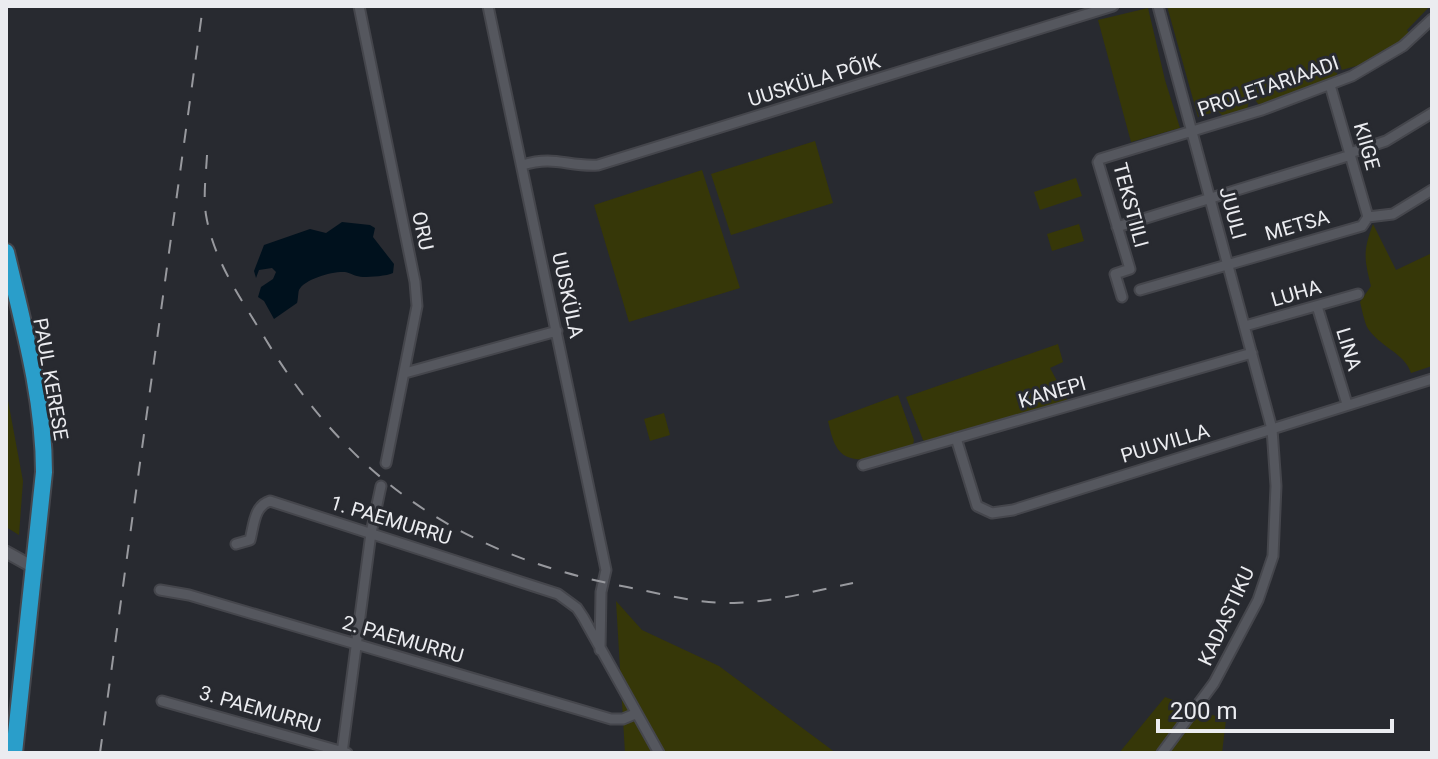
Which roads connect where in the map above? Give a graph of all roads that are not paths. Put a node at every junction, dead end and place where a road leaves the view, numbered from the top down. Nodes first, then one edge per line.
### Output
1 (359, 6) edge
2 (488, 6) edge
3 (1113, 6) edge
4 (1158, 6) edge
5 (1432, 19) edge
6 (1330, 85) junction
7 (1432, 113) edge
8 (1192, 131) junction
9 (1351, 154) junction
10 (1100, 159) joint
11 (522, 165) junction
12 (1432, 190) edge
13 (1211, 198) junction
14 (1368, 217) junction
15 (1117, 227) junction
16 (6, 252) edge
17 (1228, 264) junction
18 (1140, 290) dead end
19 (1358, 294) dead end
20 (1122, 297) dead end
21 (1317, 306) junction
22 (1245, 326) junction
23 (557, 331) junction
24 (1252, 353) junction
25 (405, 373) junction
26 (1432, 379) edge
27 (1347, 404) junction
28 (1272, 429) junction
29 (956, 438) junction
30 (386, 463) dead end
31 (863, 465) dead end
32 (381, 486) dead end
33 (371, 533) junction
34 (236, 544) dead end
35 (6, 552) edge
36 (33, 567) junction
37 (160, 590) dead end
38 (356, 644) junction
39 (600, 650) junction
40 (162, 701) dead end
41 (635, 714) junction
42 (14, 753) edge
43 (344, 753) edge
44 (659, 753) edge
45 (1162, 753) edge

1 - 25 street, ORU
2 - 11 street, UUSKÜLA
3 - 11 street, UUSKÜLA PÕIK
4 - 8 street, JUULI
5 - 6 street, PROLETARIAADI
6 - 8 street, PROLETARIAADI
6 - 9 street, KIIGE
7 - 9 street
8 - 10 street, PROLETARIAADI
8 - 13 street, JUULI
9 - 13 street
9 - 14 street, KIIGE
10 - 15 street, TEKSTIILI
11 - 23 street, UUSKÜLA
12 - 14 street, METSA
13 - 15 street
13 - 17 street, JUULI
14 - 17 street, METSA
15 - 20 street, TEKSTIILI
16 - 36 highway, PAUL KERESE
17 - 18 street, METSA
17 - 22 street, JUULI
19 - 21 street, LUHA
21 - 22 street, LUHA
21 - 27 street, LINA
22 - 24 street, JUULI
23 - 25 street
23 - 39 street, UUSKÜLA
24 - 28 street, JUULI
24 - 29 street, KANEPI
25 - 30 street, ORU
26 - 27 street, PUUVILLA
27 - 28 street, PUUVILLA
28 - 29 street, PUUVILLA
28 - 45 street, KADASTIKU
29 - 31 street, KANEPI
32 - 33 street
33 - 34 street, 1. PAEMURRU
33 - 38 street
33 - 39 street, 1. PAEMURRU
35 - 36 street
36 - 42 highway, PAUL KERESE
37 - 38 street, 2. PAEMURRU
38 - 41 street, 2. PAEMURRU
38 - 43 street
39 - 41 street
40 - 43 street, 3. PAEMURRU
41 - 44 street

